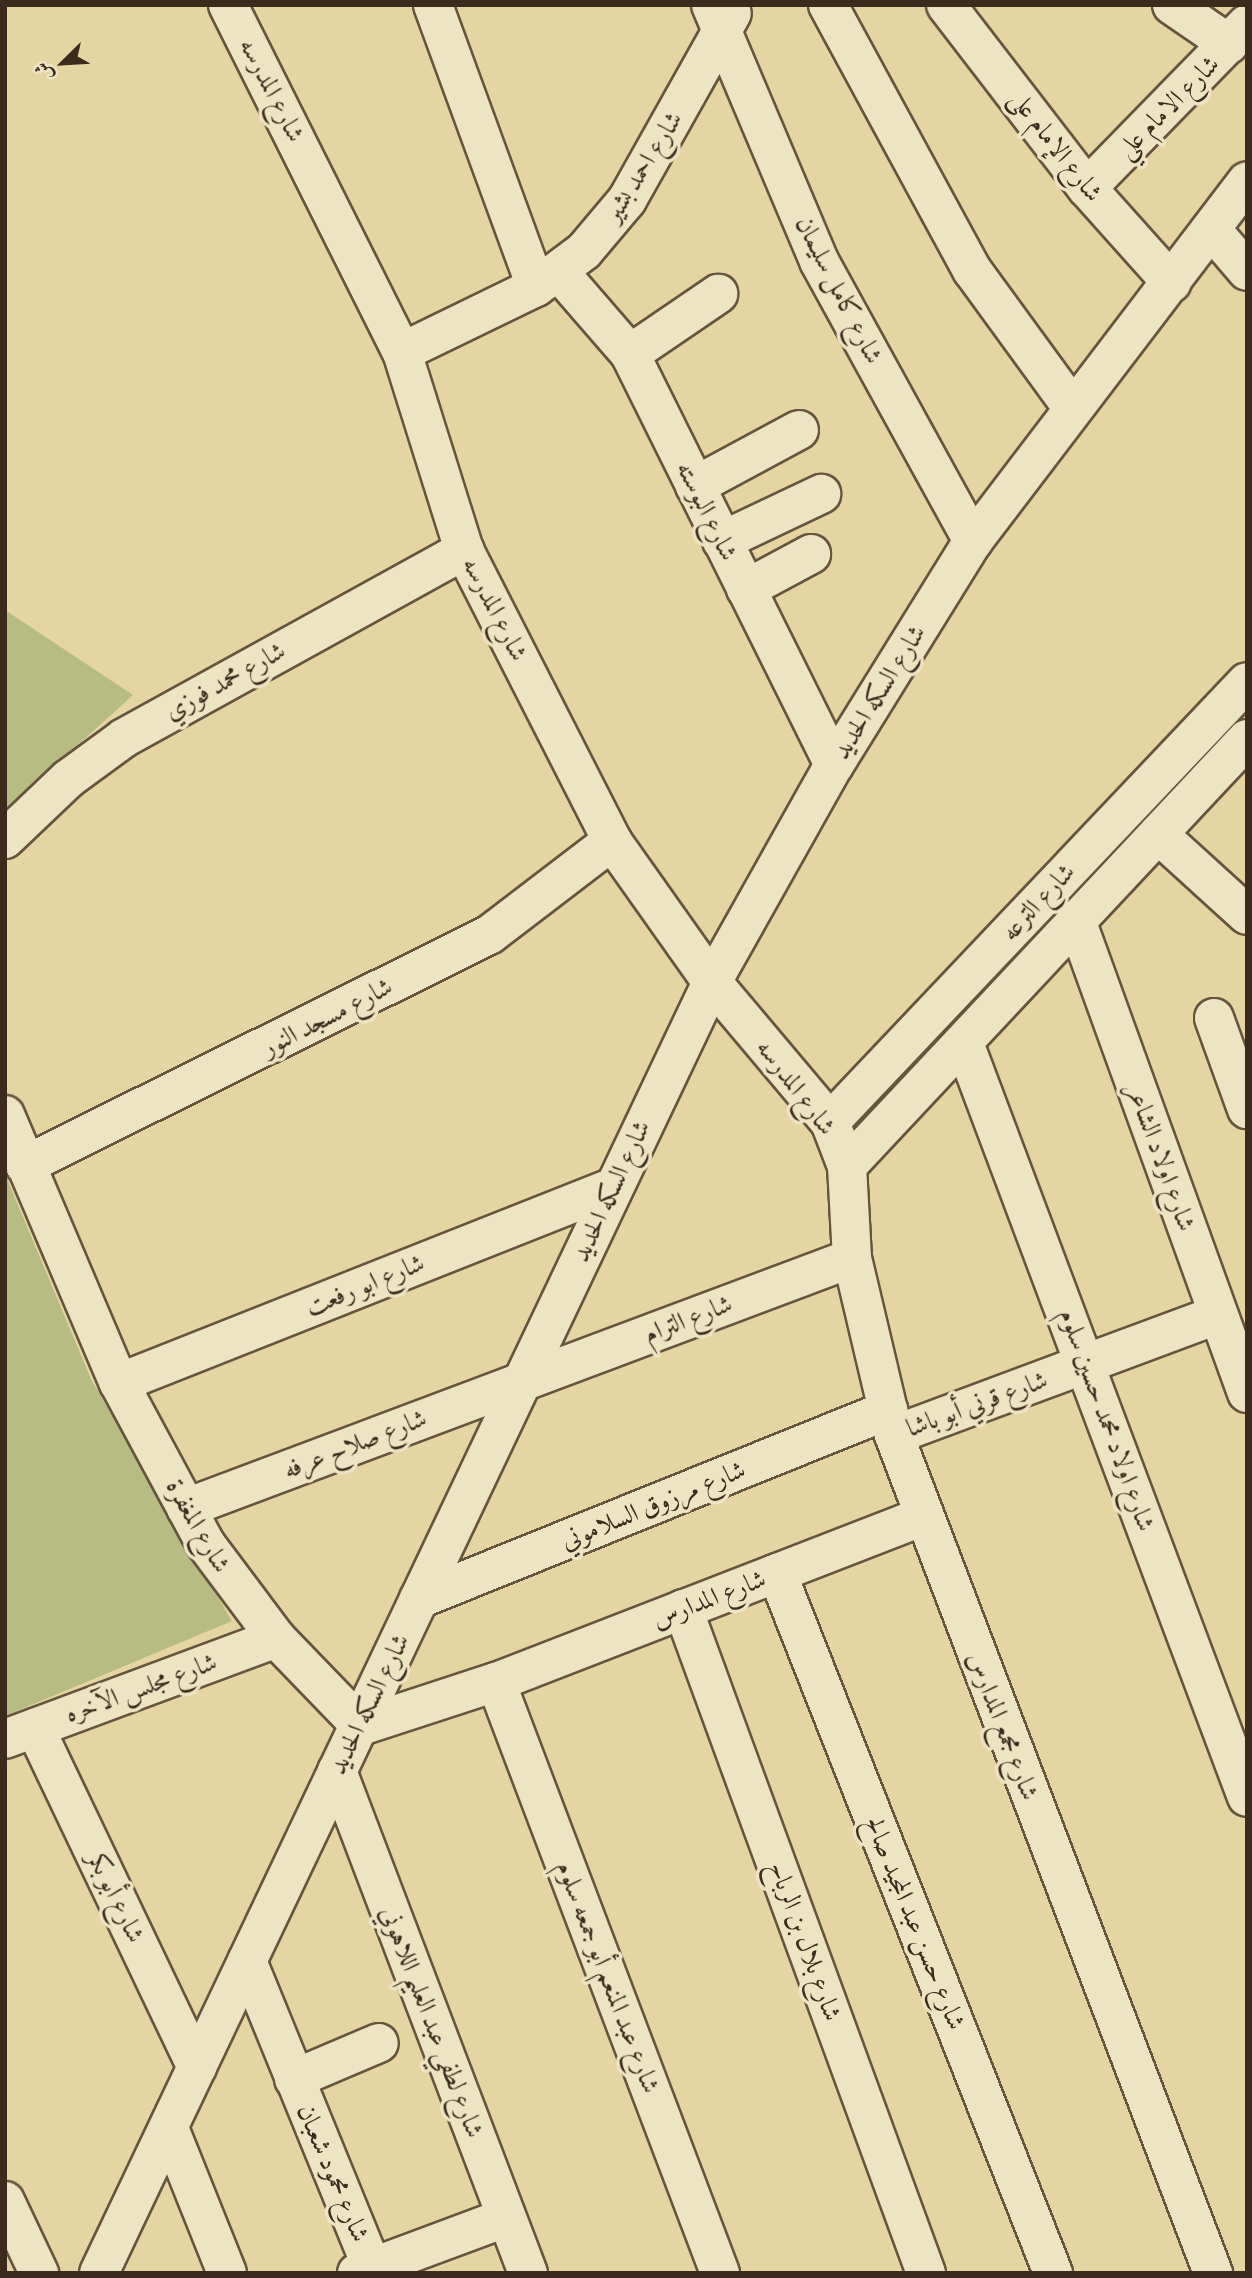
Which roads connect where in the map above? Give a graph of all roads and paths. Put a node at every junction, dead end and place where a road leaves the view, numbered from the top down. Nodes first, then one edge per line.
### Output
1 (228, 5) edge
2 (433, 5) edge
3 (828, 5) edge
4 (946, 5) edge
5 (1172, 5) edge
6 (723, 14) edge
7 (1238, 34) edge
8 (1247, 181) edge
9 (1087, 188) junction
10 (1211, 229) junction
11 (1247, 271) edge
12 (547, 280) junction
13 (1172, 283) junction
14 (718, 293) dead end
15 (402, 352) junction
16 (631, 354) junction
17 (1072, 407) junction
18 (799, 430) dead end
19 (695, 486) junction
20 (821, 494) dead end
21 (722, 541) junction
22 (973, 541) junction
23 (464, 550) junction
24 (811, 554) dead end
25 (746, 589) junction
26 (1247, 681) edge
27 (1245, 744) edge
28 (834, 765) junction
29 (1158, 834) junction
30 (5, 839) edge
31 (612, 841) junction
32 (1247, 915) edge
33 (1076, 920) junction
34 (712, 982) junction
35 (1214, 1018) dead end
36 (964, 1044) junction
37 (1247, 1109) edge
38 (5, 1115) edge
39 (830, 1122) junction
40 (25, 1165) junction
41 (847, 1166) junction
42 (611, 1188) junction
43 (852, 1258) junction
44 (1217, 1315) junction
45 (1086, 1363) junction
46 (525, 1380) junction
47 (119, 1383) junction
48 (1247, 1393) edge
49 (891, 1422) junction
50 (186, 1508) junction
51 (922, 1517) junction
52 (776, 1573) junction
53 (419, 1600) junction
54 (683, 1609) junction
55 (276, 1638) junction
56 (496, 1682) junction
57 (360, 1726) junction
58 (20, 1733) edge
59 (337, 1771) junction
60 (1247, 1797) edge
61 (247, 1961) junction
62 (379, 2043) dead end
63 (197, 2067) junction
64 (294, 2079) junction
65 (169, 2128) junction
66 (5, 2201) edge
67 (505, 2218) junction
68 (365, 2270) edge
69 (39, 2273) edge
70 (99, 2273) edge
71 (227, 2273) edge
72 (528, 2273) edge
73 (720, 2273) edge
74 (926, 2273) edge
75 (1053, 2273) edge
76 (1213, 2273) edge

1 - 15 street, شارع المدرسه
2 - 12 street, شارع البوسته
3 - 17 street
4 - 9 street, شارع الإمام على
5 - 7 street
6 - 12 street, شارع احمد بشير
6 - 22 street, شارع كامل سليمان
7 - 9 street, شارع الامام علي
8 - 10 street, شارع السكه الحديد
9 - 13 street, شارع الإمام على
10 - 11 street
10 - 13 street, شارع السكه الحديد
12 - 15 street, شارع احمد بشير
12 - 16 street, شارع البوسته
13 - 17 street, شارع السكه الحديد
14 - 16 street
15 - 23 street, شارع المدرسه
16 - 19 street, شارع البوسته
17 - 22 street, شارع السكه الحديد
18 - 19 street
19 - 21 street, شارع البوسته
20 - 21 street
21 - 25 street, شارع البوسته
22 - 28 street, شارع السكه الحديد
23 - 30 street, شارع محمد فوزي
23 - 31 street, شارع المدرسه
24 - 25 street
25 - 28 street, شارع البوسته
26 - 39 street, شارع الترعه
27 - 29 street, شارع الترعه
28 - 34 street, شارع السكه الحديد
29 - 32 street
29 - 33 street, شارع الترعه
31 - 34 street, شارع المدرسه
31 - 40 street, شارع مسجد النور
33 - 36 street, شارع الترعه
33 - 44 street, شارع اولاد الشاعر
34 - 39 street, شارع المدرسه
34 - 42 street, شارع السكه الحديد
35 - 37 street
36 - 41 street, شارع الترعه
36 - 45 street, شارع اولاد محمد حسين سلوم
38 - 40 street
39 - 41 street, شارع المدرسه
40 - 47 street, شارع المغفرة
41 - 43 street, شارع مجمع المدارس
42 - 46 street, شارع السكه الحديد
42 - 47 street, شارع ابو رفعت
43 - 46 street, شارع الترام
43 - 49 street, شارع مجمع المدارس
44 - 45 street, شارع قرني أبو باشا
44 - 48 street, شارع اولاد الشاعر
45 - 49 street, شارع قرني أبو باشا
45 - 60 street, شارع اولاد محمد حسين سلوم
46 - 50 street, شارع صلاح عرفه
46 - 53 street, شارع السكه الحديد
47 - 50 street, شارع المغفرة
49 - 51 street, شارع مجمع المدارس
49 - 53 street, شارع مرزوق السلاموني
50 - 55 street, شارع المغفرة
51 - 52 street, شارع المدارس
51 - 76 street, شارع مجمع المدارس
52 - 54 street, شارع المدارس
52 - 75 street, شارع حسن عبد المجيد صالح
53 - 57 street, شارع السكه الحديد
54 - 56 street, شارع المدارس
54 - 74 street, شارع بلال بن الرباح
55 - 57 street, شارع المغفرة
55 - 58 street, شارع مجلس الآخره
56 - 57 street
56 - 73 street, شارع عبد المنعم أبو جمعه سلوم
57 - 59 street, شارع السكه الحديد
58 - 63 street, شارع أبو بكر
59 - 61 street, شارع السكه الحديد
59 - 67 street, شارع لطفي عبد العليم اللاهوني
61 - 63 street, شارع السكه الحديد
61 - 64 street, شارع محمود شعبان
62 - 64 street, شارع محمود شعبان
63 - 65 street, شارع السكه الحديد
64 - 68 street, شارع محمود شعبان
65 - 70 street, شارع السكه الحديد
65 - 71 street
66 - 69 street
67 - 68 street
67 - 72 street, شارع لطفي عبد العليم اللاهوني

